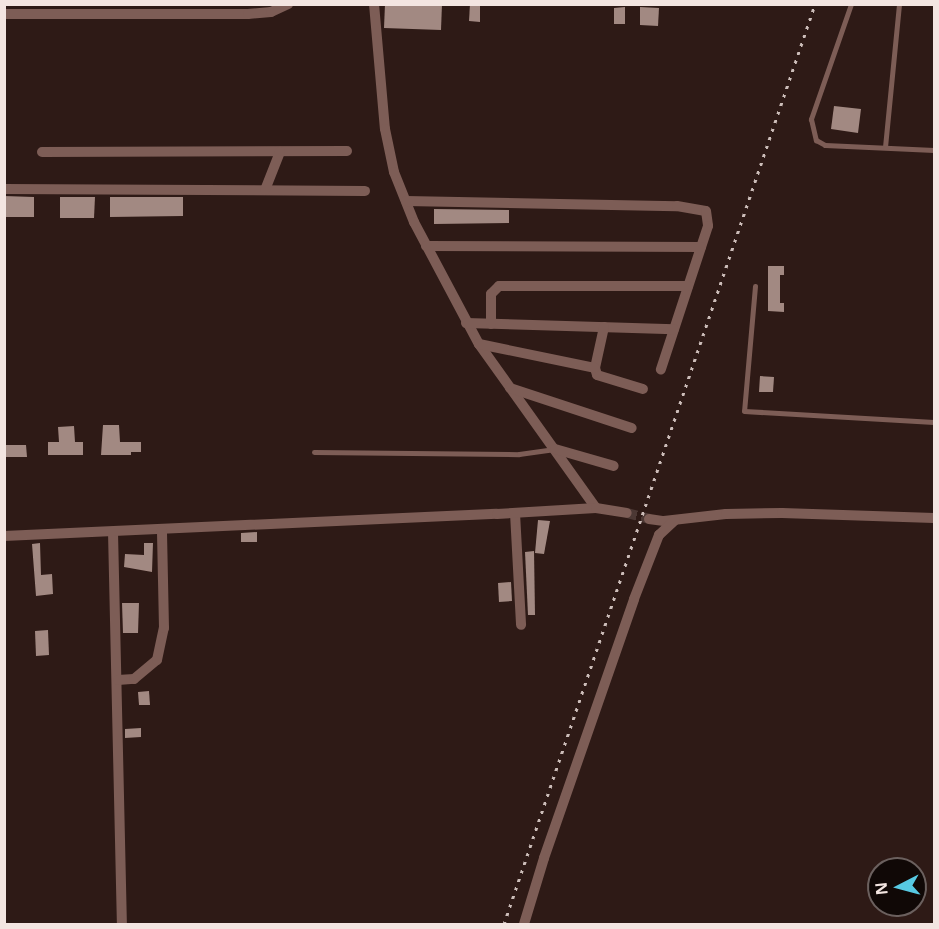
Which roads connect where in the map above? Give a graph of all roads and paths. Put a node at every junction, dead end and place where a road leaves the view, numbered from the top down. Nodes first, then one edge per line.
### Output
1 (288, 4) edge
2 (374, 4) edge
3 (851, 4) edge
4 (899, 4) edge
5 (4, 14) edge
6 (885, 147) junction
7 (934, 150) edge
8 (347, 151) dead end
9 (42, 152) dead end
10 (280, 152) junction
11 (4, 189) edge
12 (265, 190) junction
13 (366, 190) dead end
14 (406, 201) junction
15 (426, 246) junction
16 (701, 247) junction
17 (688, 286) junction
18 (756, 286) dead end
19 (466, 323) junction
20 (491, 324) junction
21 (604, 327) junction
22 (674, 329) junction
23 (479, 345) junction
24 (595, 368) junction
25 (662, 369) dead end
26 (510, 387) junction
27 (643, 389) dead end
28 (934, 422) edge
29 (632, 428) dead end
30 (555, 449) junction
31 (314, 452) dead end
32 (614, 466) dead end
33 (596, 507) junction
34 (515, 513) junction
35 (627, 513) tunnel mouth
36 (934, 518) edge
37 (649, 519) tunnel mouth
38 (675, 520) junction
39 (162, 530) junction
40 (112, 532) junction
41 (4, 536) edge
42 (521, 625) dead end
43 (117, 680) junction
44 (122, 924) edge
45 (524, 924) edge

1 - 5 street
2 - 14 street
3 - 6 lane
4 - 6 lane
6 - 7 lane
8 - 10 street
9 - 10 street
10 - 12 street
11 - 12 street
12 - 13 street
14 - 15 street
14 - 16 street
15 - 16 street
15 - 19 street
16 - 17 street
17 - 20 street
17 - 22 street
18 - 28 lane
19 - 20 street
19 - 23 street
20 - 21 street
21 - 22 street
21 - 24 street
22 - 25 street
23 - 24 street
23 - 26 street
24 - 27 street
26 - 29 street
26 - 30 street
30 - 31 lane
30 - 32 street
30 - 33 street
33 - 34 street
33 - 35 street
34 - 39 street
34 - 42 street
36 - 38 street
37 - 38 street
38 - 45 street
39 - 40 street
39 - 43 street
40 - 41 street
40 - 43 street
43 - 44 street

